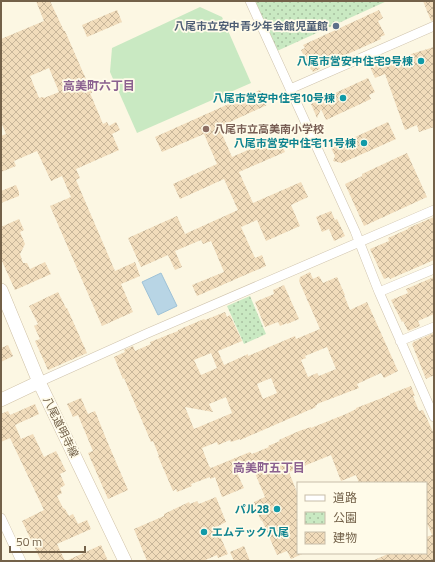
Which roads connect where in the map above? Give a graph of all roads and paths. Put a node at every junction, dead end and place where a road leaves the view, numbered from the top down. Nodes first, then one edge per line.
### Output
1 (250, 1) edge
2 (434, 26) edge
3 (290, 89) junction
4 (434, 210) edge
5 (359, 243) junction
6 (434, 269) edge
7 (1, 290) edge
8 (379, 292) junction
9 (434, 327) edge
10 (400, 340) junction
11 (40, 382) junction
12 (1, 400) edge
13 (434, 417) edge
14 (2, 522) edge
15 (21, 561) edge
16 (125, 561) edge

1 - 3 street
2 - 3 street
3 - 5 street
4 - 5 street
5 - 8 street
5 - 11 street
6 - 8 street
7 - 11 main road, 八尾道明寺線
8 - 10 street
9 - 10 street
10 - 13 street
11 - 12 main road
11 - 16 main road, 八尾道明寺線
14 - 15 street

